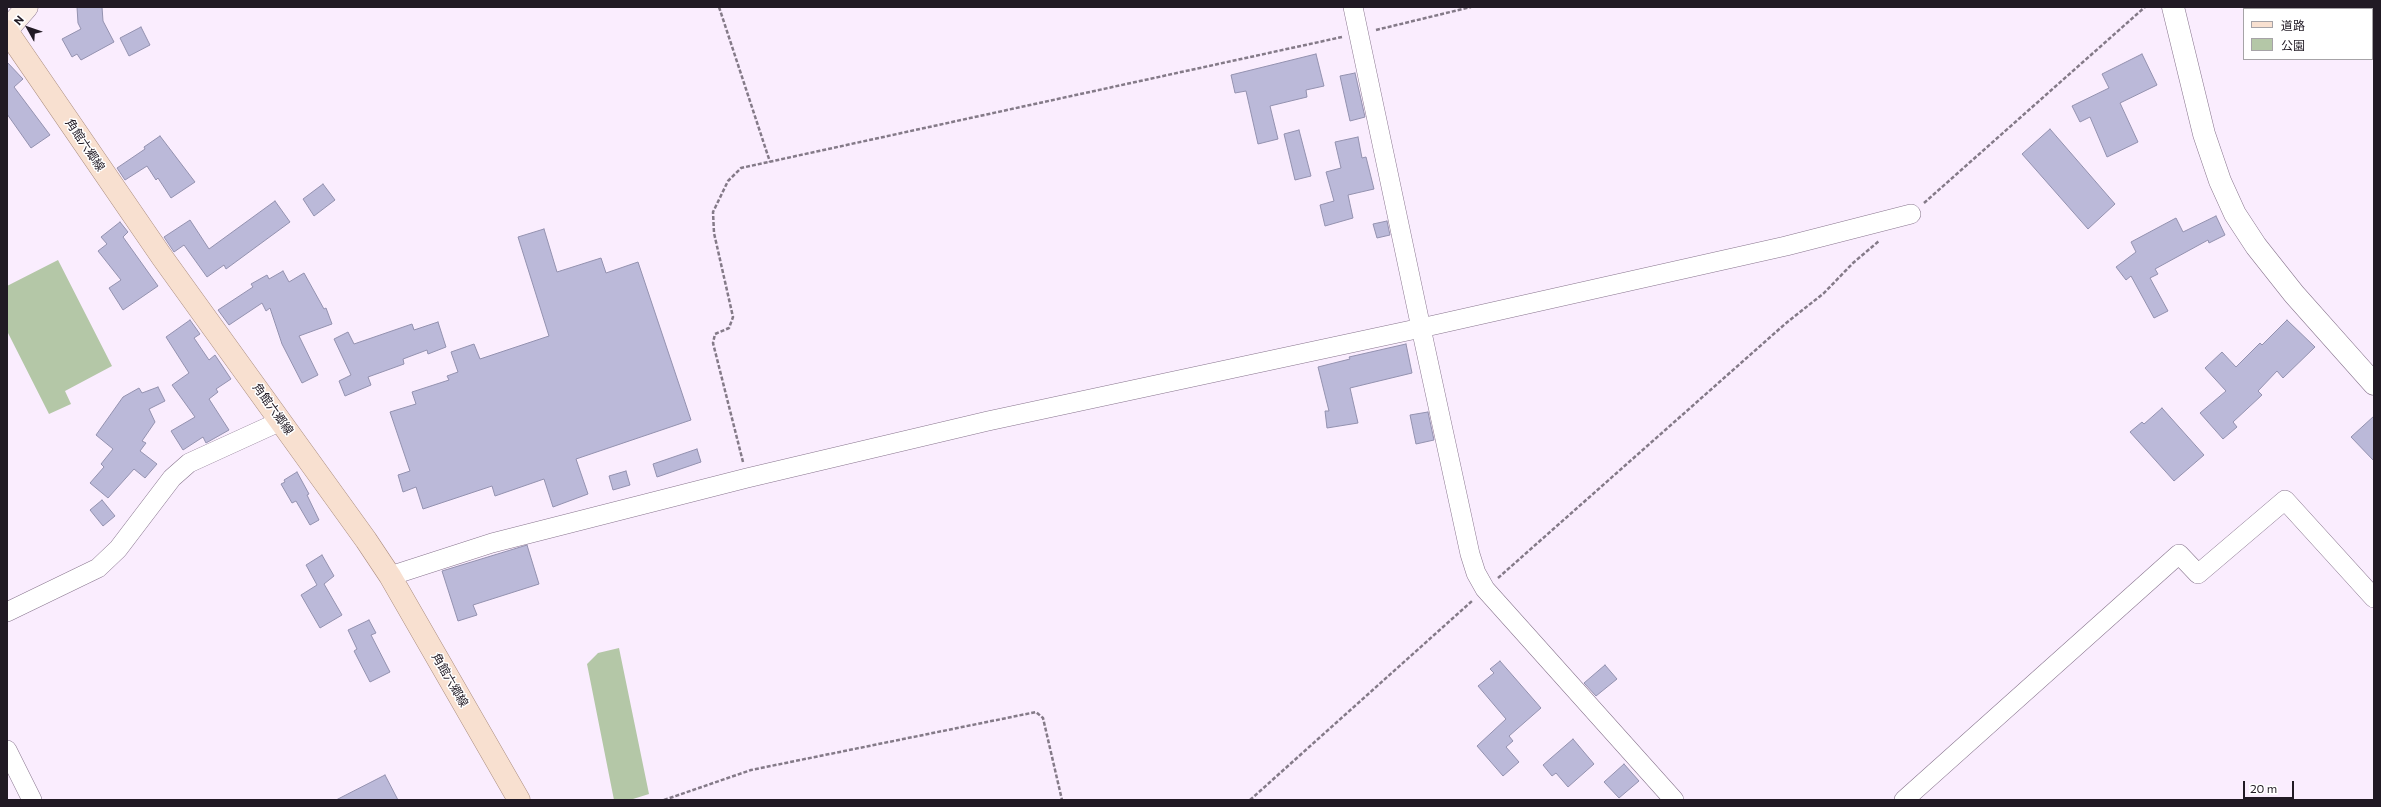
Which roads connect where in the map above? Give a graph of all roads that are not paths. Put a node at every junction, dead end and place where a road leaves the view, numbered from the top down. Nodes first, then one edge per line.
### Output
1 (26, 7) edge
2 (1353, 7) edge
3 (2173, 7) edge
4 (7, 30) edge
5 (1911, 214) road end
6 (1421, 328) junction
7 (2374, 384) edge
8 (281, 421) junction
9 (390, 576) junction
10 (2374, 598) edge
11 (7, 612) edge
12 (7, 750) edge
13 (32, 800) edge
14 (519, 800) edge
15 (1674, 800) edge
16 (1904, 800) edge

1 - 4 main road
2 - 6 street
3 - 7 street
4 - 8 main road, 角館六郷線
5 - 6 street
6 - 9 street
6 - 15 street
8 - 9 main road, 角館六郷線
8 - 11 street
9 - 14 main road, 角館六郷線
10 - 16 street
12 - 13 street

